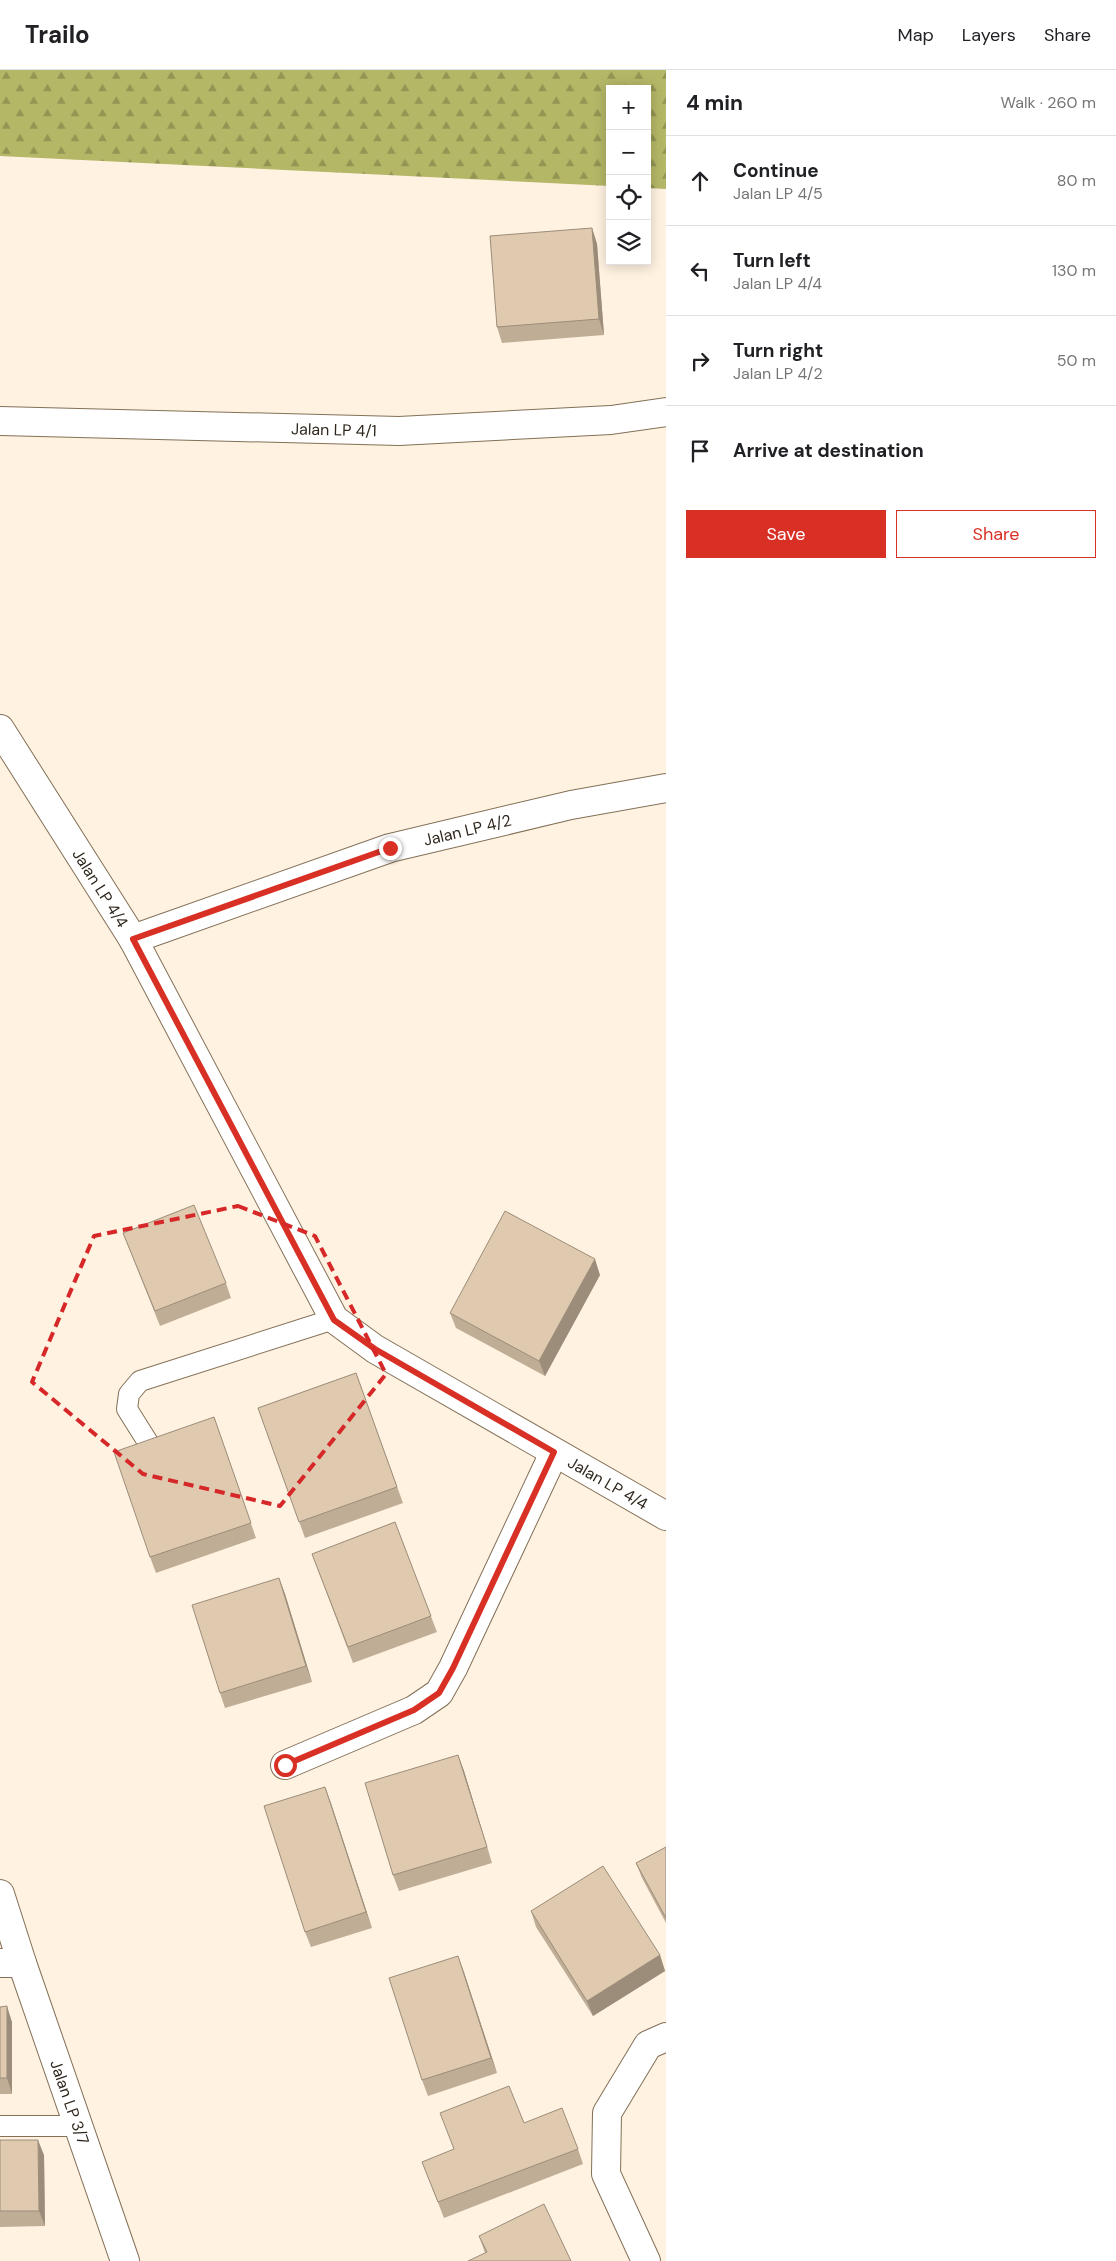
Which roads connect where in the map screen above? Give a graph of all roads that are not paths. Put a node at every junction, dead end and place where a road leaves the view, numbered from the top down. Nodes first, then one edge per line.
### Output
1 (666, 412) edge
2 (0, 421) edge
3 (0, 729) edge
4 (666, 788) edge
5 (133, 939) junction
6 (334, 1320) junction
7 (149, 1444) edge
8 (554, 1452) junction
9 (666, 1516) edge
10 (285, 1765) dead end
11 (0, 1894) edge
12 (11, 1962) edge
13 (666, 2037) edge
14 (0, 2126) edge
15 (78, 2126) junction
16 (125, 2261) edge
17 (646, 2261) edge

1 - 2 street, Jalan LP 4/1
3 - 5 street, Jalan LP 4/4
4 - 5 street, Jalan LP 4/2
5 - 6 street, Jalan LP 4/4
6 - 7 lane
6 - 8 street, Jalan LP 4/4
8 - 9 street, Jalan LP 4/4
8 - 10 street
11 - 12 street, Jalan LP 3/7
12 - 15 street, Jalan LP 3/7
13 - 17 street
14 - 15 lane
15 - 16 street, Jalan LP 3/7

